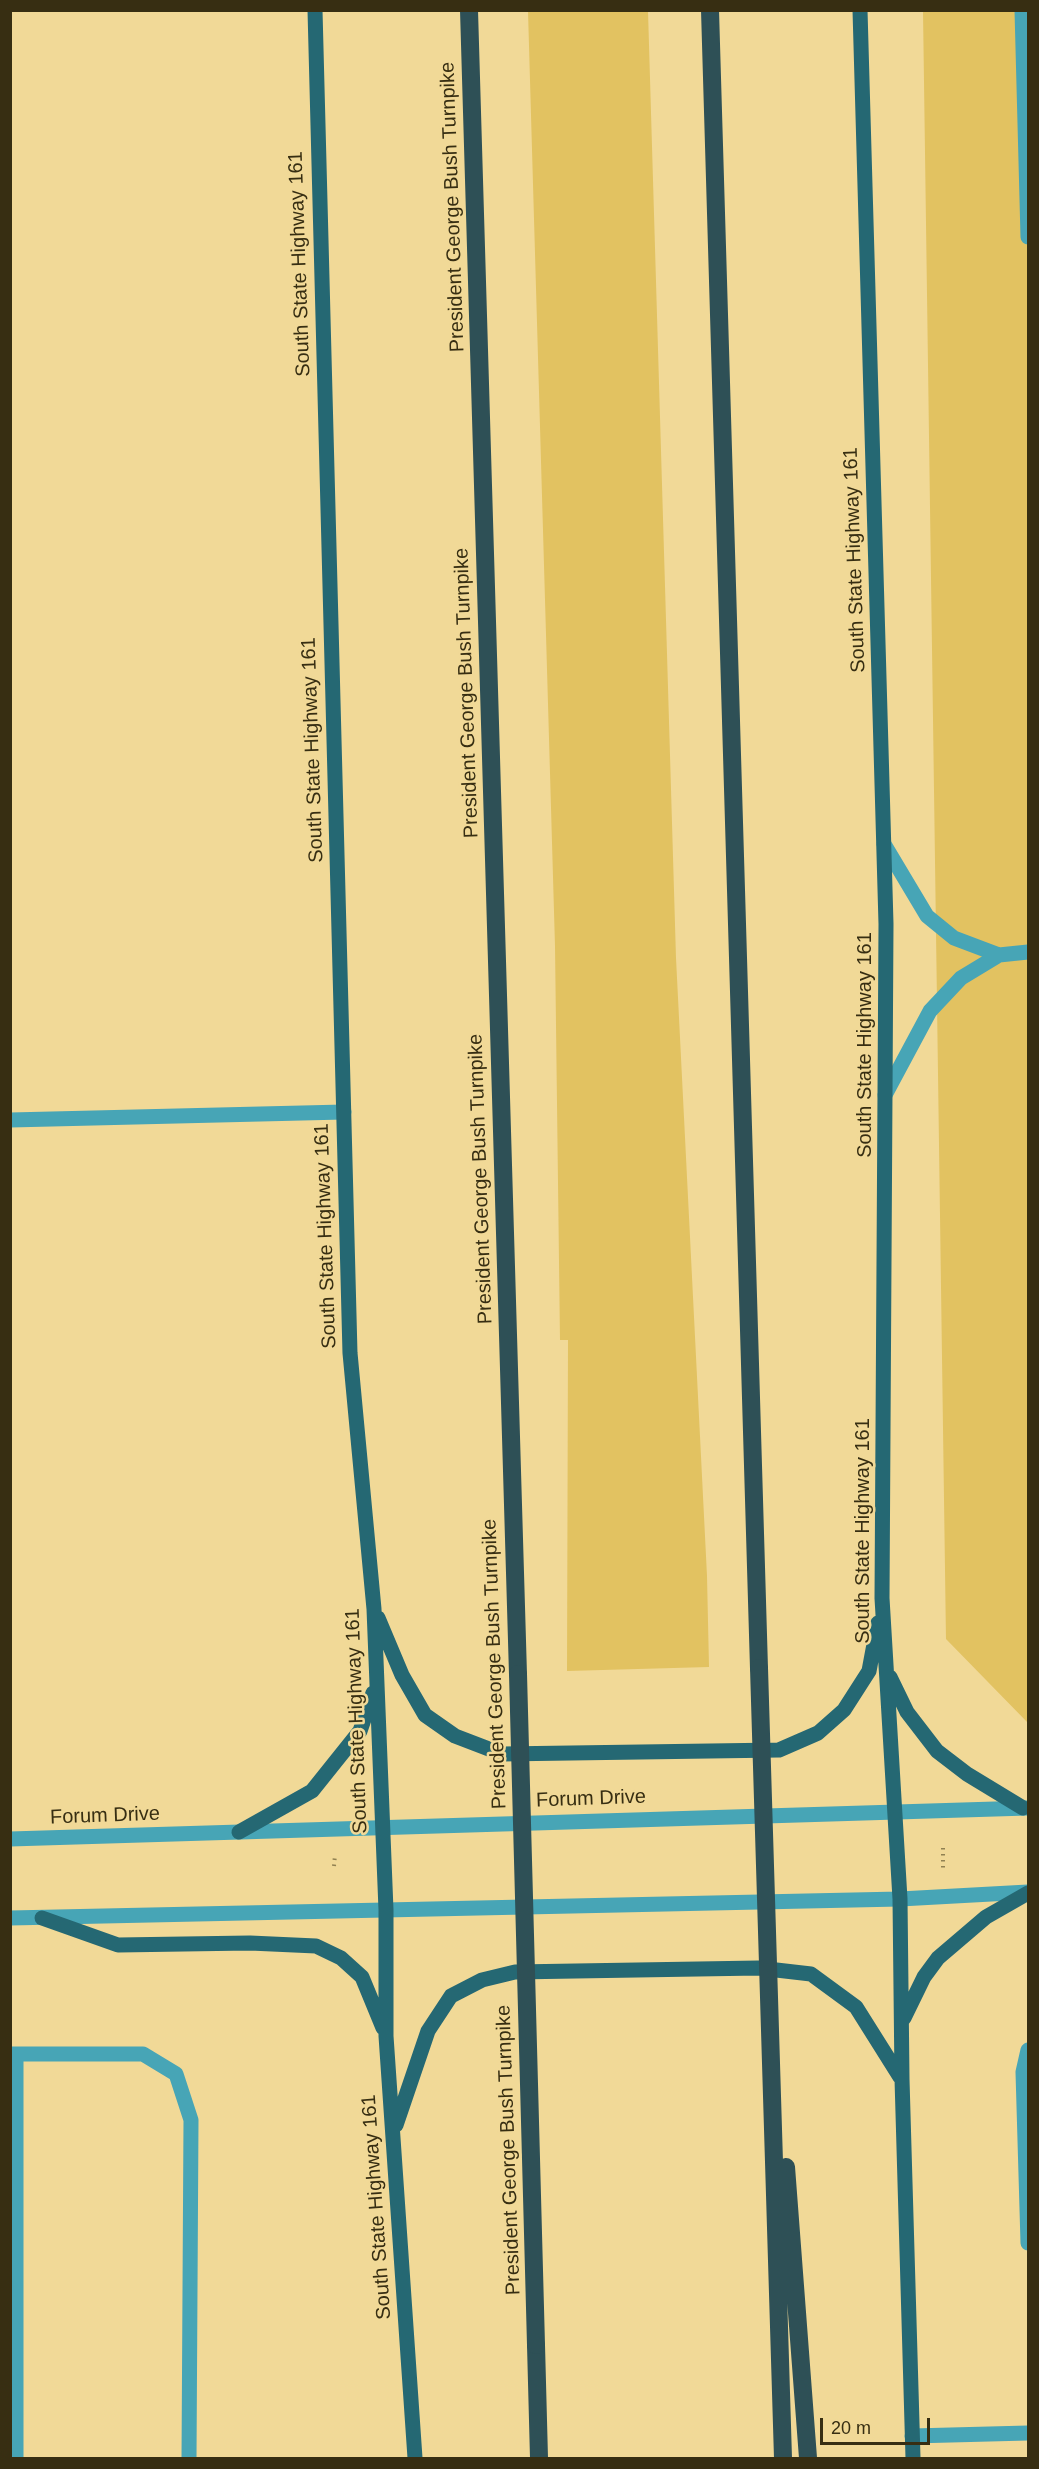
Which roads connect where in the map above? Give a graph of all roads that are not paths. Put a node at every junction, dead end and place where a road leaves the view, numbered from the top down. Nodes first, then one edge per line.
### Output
1 (315, 10) edge
2 (470, 10) edge
3 (710, 10) edge
4 (860, 10) edge
5 (1022, 10) edge
6 (1029, 237) edge
7 (884, 844) junction
8 (1029, 952) edge
9 (999, 955) junction
10 (885, 1095) junction
11 (344, 1112) junction
12 (10, 1120) edge
13 (882, 1598) junction
14 (374, 1609) junction
15 (886, 1670) junction
16 (377, 1682) junction
17 (1026, 1808) edge
18 (896, 1812) junction
19 (765, 1828) junction
20 (381, 1829) junction
21 (239, 1832) junction
22 (10, 1839) edge
23 (1029, 1893) edge
24 (900, 1899) junction
25 (386, 1910) junction
26 (10, 1918) edge
27 (42, 1918) junction
28 (902, 2024) junction
29 (386, 2036) junction
30 (1029, 2050) edge
31 (13, 2054) edge
32 (902, 2079) junction
33 (393, 2133) junction
34 (1029, 2242) edge
35 (1029, 2433) edge
36 (912, 2436) junction
37 (16, 2458) edge
38 (189, 2458) edge
39 (415, 2458) edge
40 (537, 2458) edge
41 (783, 2458) edge
42 (808, 2458) edge
43 (913, 2458) edge

1 - 11 main road, South State Highway 161
2 - 40 highway, President George Bush Turnpike, bridge
3 - 19 highway, bridge
4 - 7 main road, South State Highway 161
5 - 6 street
7 - 9 street
7 - 10 main road, South State Highway 161
8 - 9 street
9 - 10 street
10 - 13 main road, South State Highway 161
11 - 12 street
11 - 14 main road, South State Highway 161
13 - 14 main road
13 - 15 main road, South State Highway 161
14 - 16 main road, South State Highway 161
15 - 17 main road
15 - 18 main road, South State Highway 161
16 - 20 main road, South State Highway 161
16 - 21 main road
17 - 18 street, Forum Drive
18 - 20 street, Forum Drive
18 - 24 main road, South State Highway 161
19 - 41 highway, bridge
19 - 42 highway, bridge
20 - 21 street, Forum Drive
20 - 25 main road, South State Highway 161
21 - 22 street, Forum Drive
23 - 24 street
23 - 28 main road
24 - 25 street
24 - 28 main road, South State Highway 161
25 - 27 street
25 - 29 main road, South State Highway 161
26 - 27 street
27 - 29 main road
28 - 32 main road, South State Highway 161
29 - 33 main road, South State Highway 161
30 - 34 street
31 - 37 street
31 - 38 street
32 - 33 main road
32 - 36 main road, South State Highway 161
33 - 39 main road, South State Highway 161
35 - 36 street
36 - 43 main road, South State Highway 161

